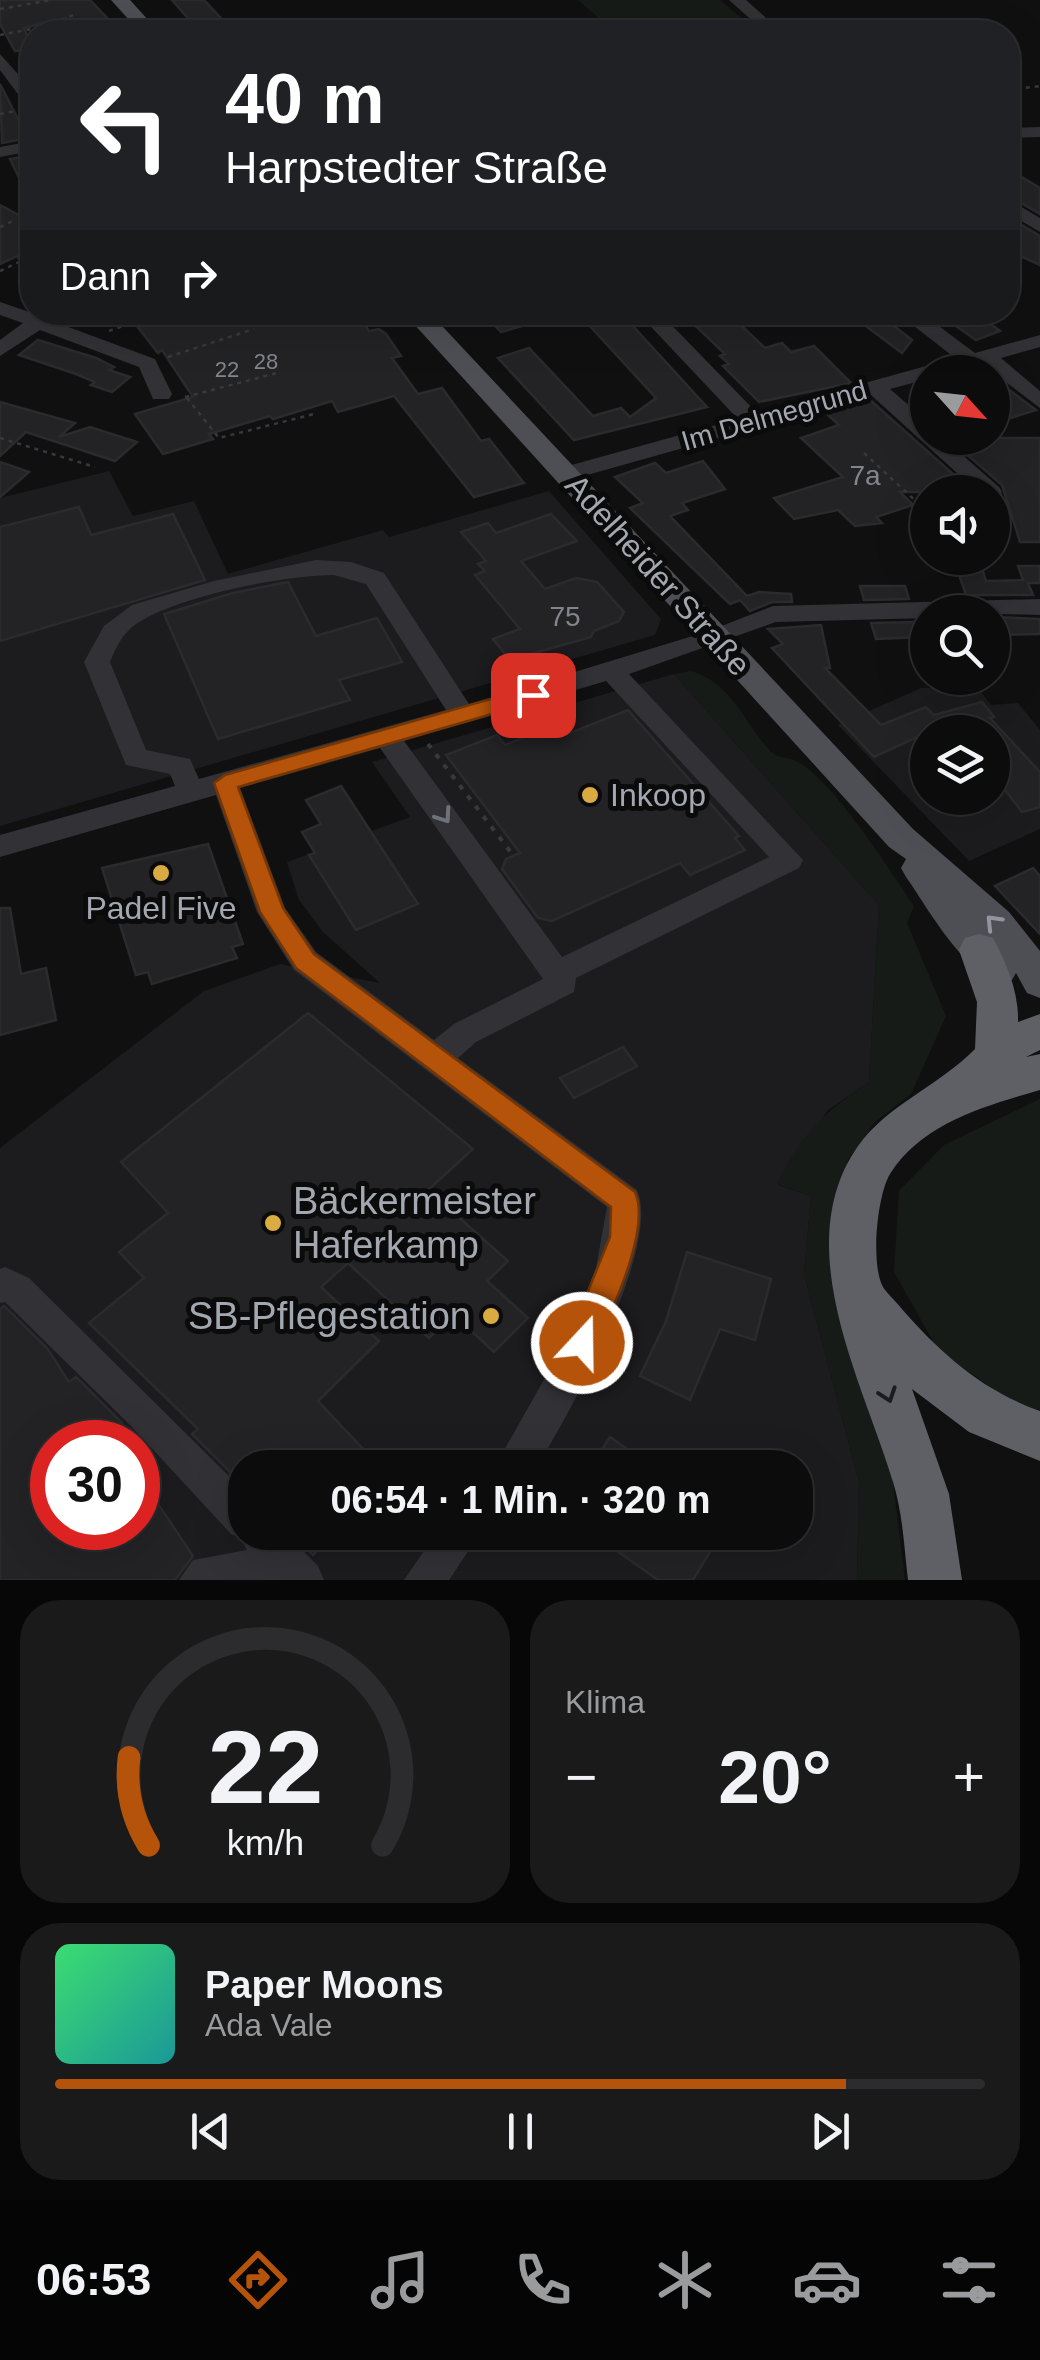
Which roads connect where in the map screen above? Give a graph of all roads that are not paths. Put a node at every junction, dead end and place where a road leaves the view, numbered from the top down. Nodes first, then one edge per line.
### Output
1 (120, 0) edge
2 (737, 0) edge
3 (139, 20) edge
4 (760, 20) edge
5 (0, 59) edge
6 (20, 85) edge
7 (33, 325) edge
8 (46, 325) edge
9 (427, 325) edge
10 (660, 325) edge
11 (926, 325) edge
12 (1040, 341) edge
13 (0, 350) edge
14 (973, 355) edge
15 (989, 355) edge
16 (910, 377) edge
17 (1010, 381) edge
18 (875, 387) junction
19 (161, 394) road end
20 (1040, 402) edge
21 (910, 419) edge
22 (752, 421) junction
23 (950, 455) edge
24 (565, 474) junction
25 (972, 475) edge
26 (1040, 607) edge
27 (715, 638) junction
28 (618, 680) junction
29 (463, 715) junction
30 (387, 737) junction
31 (225, 783) junction
32 (191, 792) junction
33 (0, 846) edge
34 (930, 870) junction
35 (979, 950) junction
36 (556, 974) junction
37 (1040, 983) edge
38 (1040, 998) edge
39 (1040, 1032) edge
40 (996, 1051) junction
41 (435, 1058) junction
42 (1040, 1072) edge
43 (955, 1096) junction
44 (0, 1286) edge
45 (864, 1301) junction
46 (1040, 1436) edge
47 (525, 1450) edge
48 (228, 1502) edge
49 (274, 1550) edge
50 (448, 1550) edge
51 (296, 1573) edge
52 (200, 1580) edge
53 (424, 1580) edge
54 (935, 1580) edge

1 - 3 main road
2 - 4 street
5 - 6 street
7 - 13 street
8 - 19 street
9 - 24 main road, Adelheider Straße
10 - 22 street
11 - 14 street
12 - 15 street, Im Delmegrund
16 - 18 street, Im Delmegrund
17 - 20 street
18 - 21 street
18 - 22 street, Im Delmegrund
22 - 24 street, Im Delmegrund
23 - 25 street
24 - 27 main road, Adelheider Straße
26 - 27 street
27 - 28 street
27 - 34 main road, Adelheider Straße
28 - 29 street
28 - 36 street
29 - 30 street
29 - 32 street
30 - 31 street
30 -> 36 street
31 - 32 street
31 - 41 street
32 - 33 street
34 - 35 main road, Adelheider Straße
37 -> 34 main road, Adelheider Straße
35 - 38 main road, Adelheider Straße
35 - 40 highway
36 - 41 street
39 - 40 highway
40 - 43 highway
41 - 47 street
42 - 43 highway
43 - 45 highway
44 - 48 street
45 - 46 highway
45 -> 54 highway
49 - 51 street
50 - 53 street
51 - 52 street

